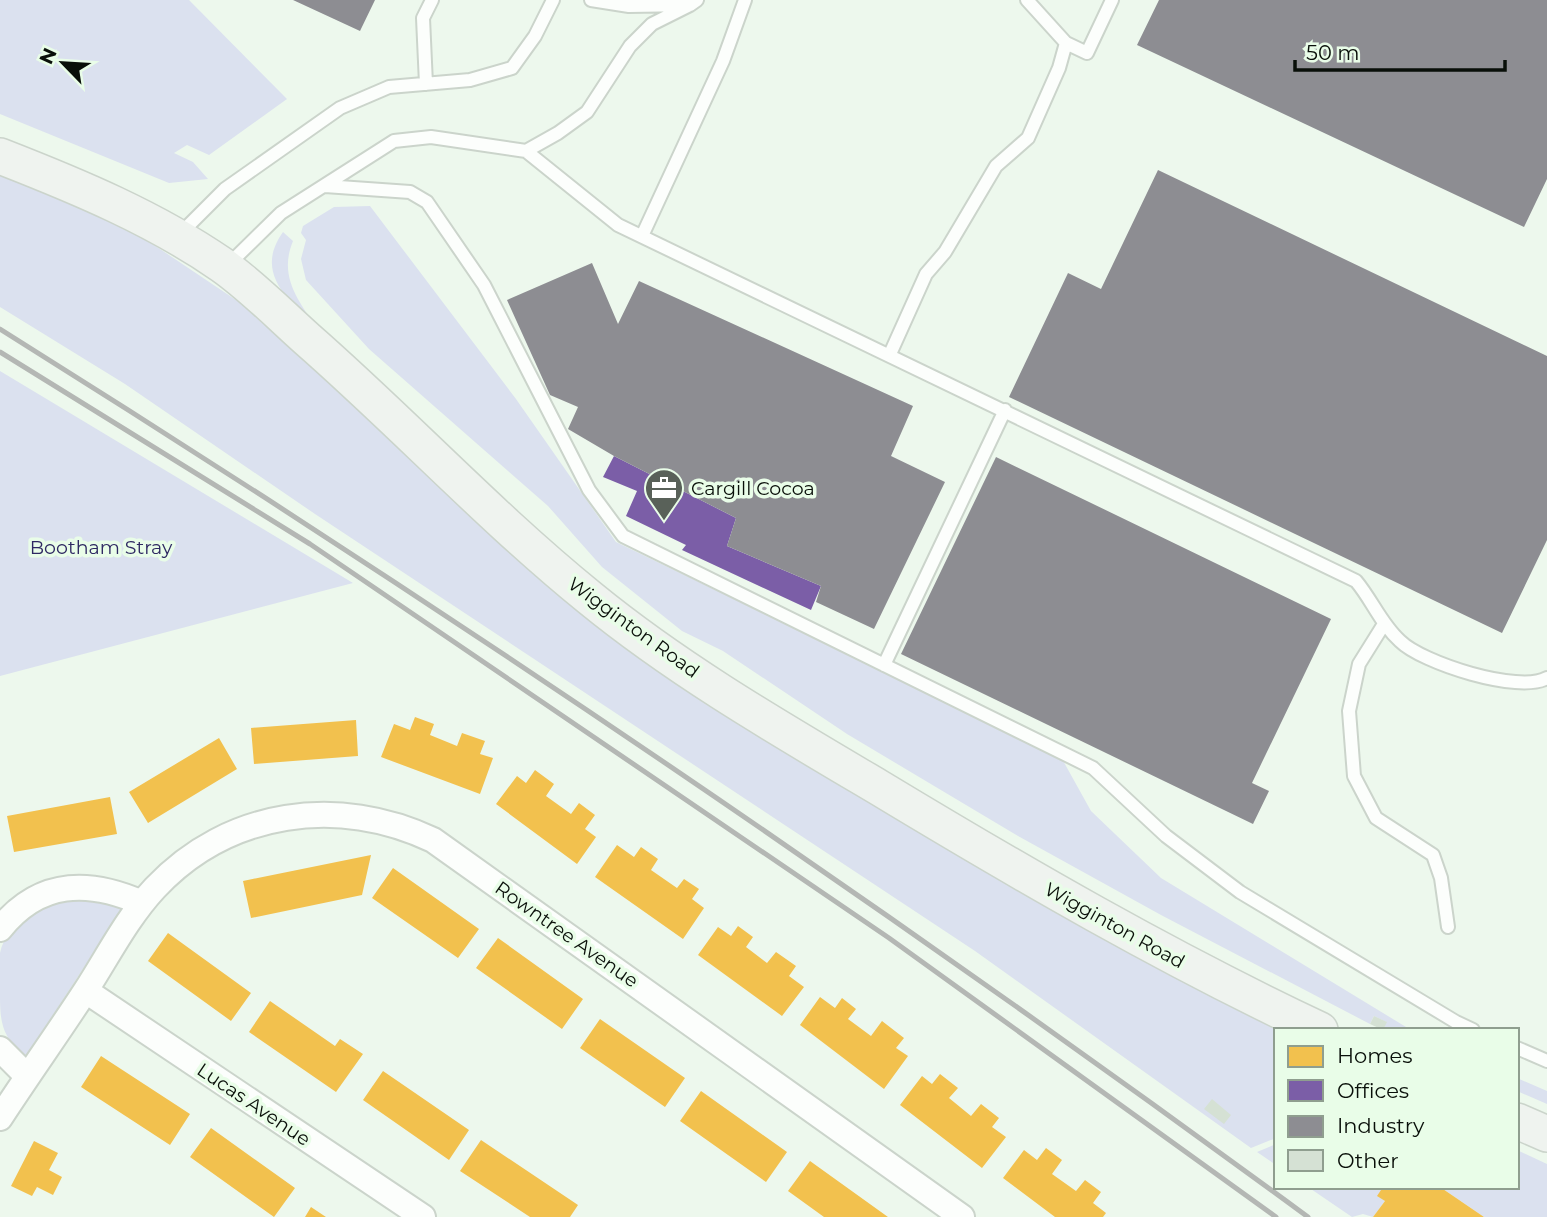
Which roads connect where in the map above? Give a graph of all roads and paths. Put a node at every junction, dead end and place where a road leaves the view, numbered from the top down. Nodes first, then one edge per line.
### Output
1 (432, 0) edge
2 (553, 0) edge
3 (591, 0) edge
4 (745, 0) edge
5 (1027, 0) edge
6 (1112, 0) edge
7 (694, 2) edge
8 (1066, 43) junction
9 (426, 84) junction
10 (526, 151) junction
11 (0, 156) edge
12 (325, 186) junction
13 (177, 236) junction
14 (642, 236) junction
15 (226, 267) junction
16 (890, 354) junction
17 (1004, 410) junction
18 (1384, 624) junction
19 (884, 665) junction
20 (1547, 678) edge
21 (142, 903) junction
22 (1448, 928) dead end
23 (0, 929) edge
24 (86, 991) junction
25 (1316, 1028) edge
26 (1469, 1028) edge
27 (0, 1049) edge
28 (1519, 1049) edge
29 (1547, 1061) edge
30 (27, 1076) junction
31 (0, 1118) edge
32 (1519, 1122) edge
33 (1547, 1134) edge
34 (423, 1217) edge
35 (962, 1217) edge

1 - 9 lane
2 - 9 lane
3 - 7 lane
4 - 14 lane
5 - 8 lane
6 - 8 lane
7 - 10 lane
8 - 16 lane
9 - 13 lane
10 - 12 lane
10 - 14 lane
11 - 13 main road, Wigginton Road
12 - 15 lane
12 - 19 lane
13 - 15 main road, Wigginton Road
14 - 16 lane
15 - 25 main road, Wigginton Road
16 - 17 lane
17 - 18 lane
17 - 19 lane
18 - 20 lane
18 - 22 lane
19 - 26 lane
21 - 23 street
21 - 24 street, Rowntree Avenue
21 - 35 street, Rowntree Avenue
24 - 30 street, Rowntree Avenue
24 - 34 street, Lucas Avenue
27 - 30 street
28 - 29 lane
30 - 31 street, Rowntree Avenue
32 - 33 main road

